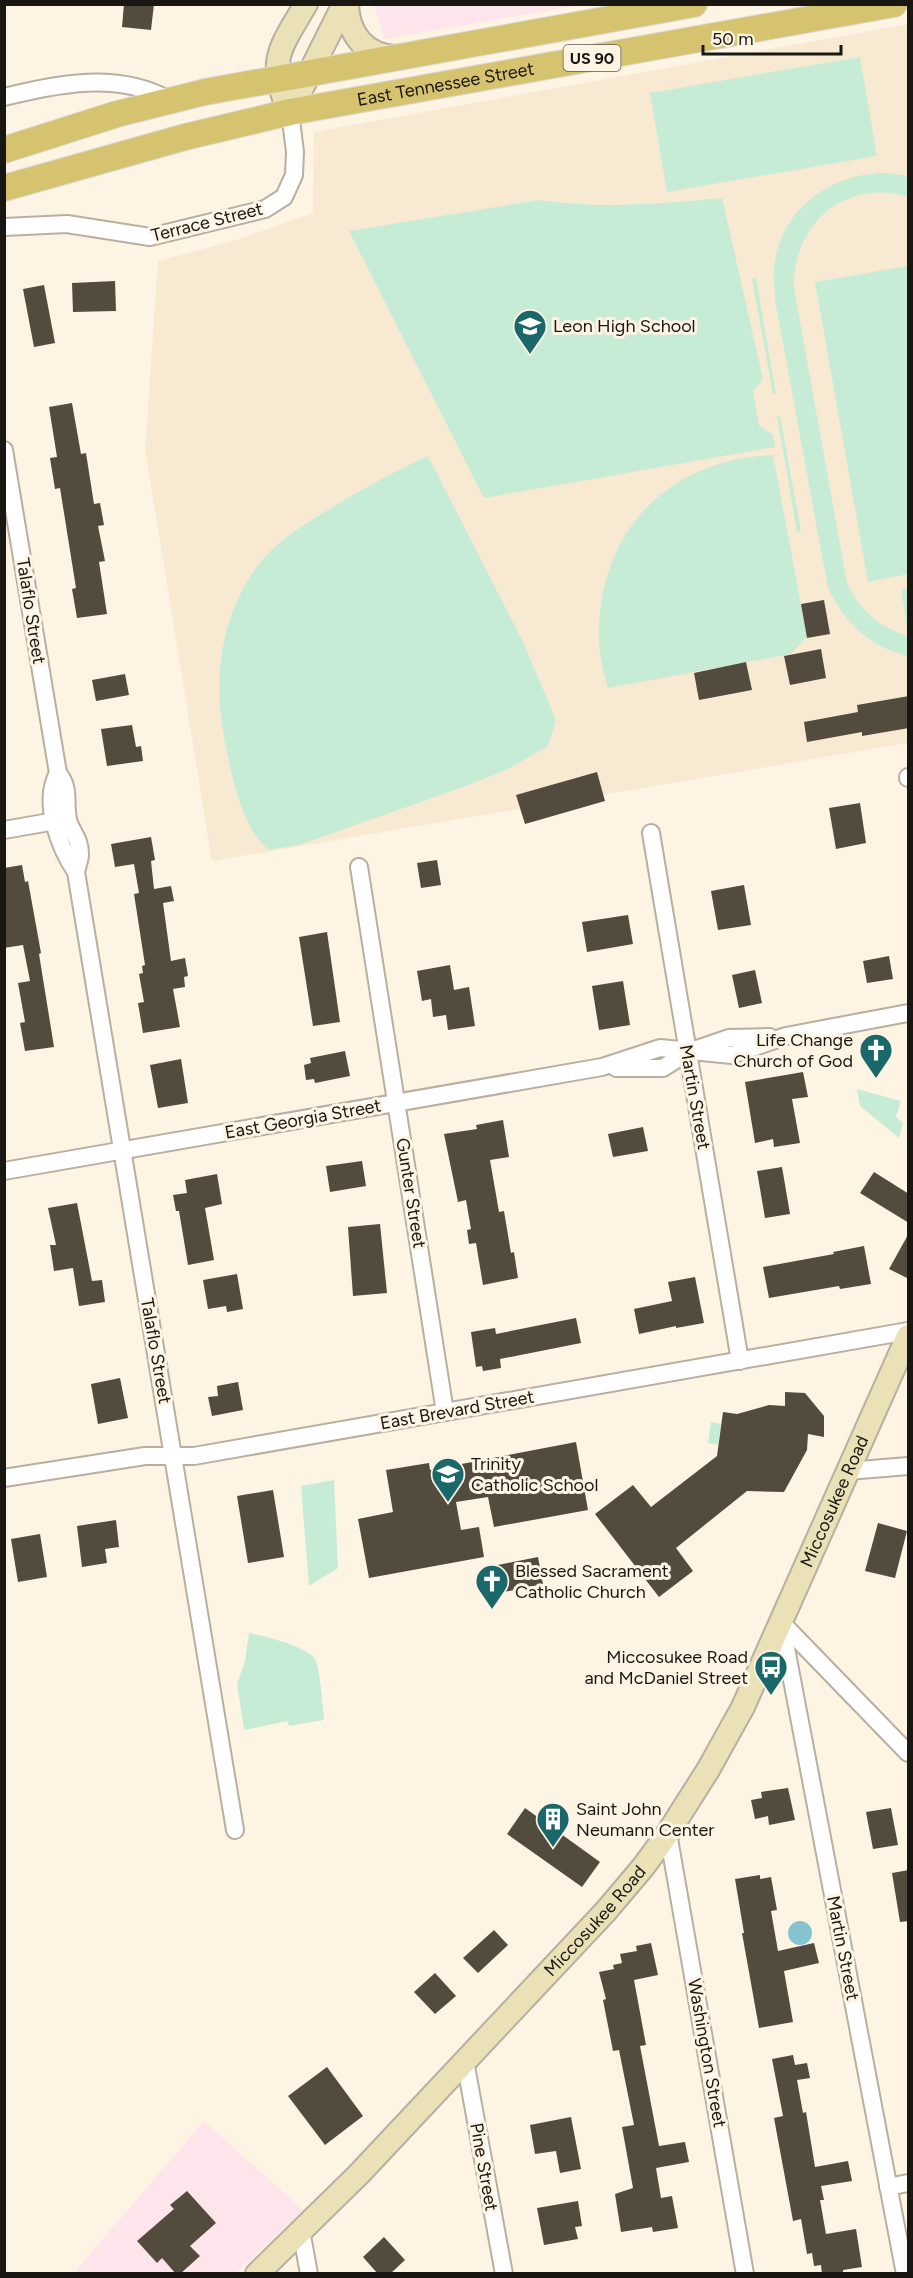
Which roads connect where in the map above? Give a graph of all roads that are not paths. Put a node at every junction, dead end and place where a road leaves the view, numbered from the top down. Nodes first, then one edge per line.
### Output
1 (306, 4) edge
2 (346, 4) edge
3 (694, 4) edge
4 (894, 4) edge
5 (396, 57) junction
6 (310, 73) junction
7 (278, 78) junction
8 (4, 97) edge
9 (169, 100) junction
10 (290, 112) junction
11 (4, 150) edge
12 (4, 188) edge
13 (4, 228) edge
14 (4, 450) edge
15 (61, 820) junction
16 (4, 830) edge
17 (651, 833) dead end
18 (359, 867) dead end
19 (909, 1013) edge
20 (688, 1052) junction
21 (397, 1103) junction
22 (122, 1150) junction
23 (4, 1171) edge
24 (909, 1333) edge
25 (740, 1361) junction
26 (445, 1413) junction
27 (174, 1456) junction
28 (909, 1466) edge
29 (848, 1471) junction
30 (4, 1478) edge
31 (781, 1622) junction
32 (909, 1753) edge
33 (236, 1830) dead end
34 (668, 1833) junction
35 (465, 2061) junction
36 (909, 2183) edge
37 (888, 2187) junction
38 (301, 2230) junction
39 (257, 2274) edge
40 (309, 2274) edge
41 (504, 2274) edge
42 (745, 2274) edge
43 (905, 2274) edge

1 - 7 street
2 - 5 street
2 - 6 street
3 - 5 main road, East Tennessee Street / US 90
4 - 10 main road, East Tennessee Street / US 90
5 - 6 main road, East Tennessee Street / US 90
6 - 7 main road, East Tennessee Street / US 90
6 - 10 street
7 - 9 main road, East Tennessee Street / US 90
7 - 10 street
8 - 9 street
9 - 11 main road, East Tennessee Street / US 90
10 - 12 main road, East Tennessee Street / US 90
10 - 13 street, Terrace Street
14 - 15 street, Talaflo Street
15 - 16 street
15 - 22 street, Talaflo Street
17 - 20 street, Martin Street
18 - 21 street, Gunter Street
19 - 20 street, East Georgia Street
20 - 21 street, East Georgia Street
20 - 25 street, Martin Street
21 - 22 street, East Georgia Street
21 - 26 street, Gunter Street
22 - 23 street, East Georgia Street
22 - 27 street, Talaflo Street
24 - 25 street, East Brevard Street
24 - 29 street, Miccosukee Road
25 - 26 street, East Brevard Street
26 - 27 street, East Brevard Street
27 - 30 street, East Brevard Street
27 - 33 street, Talaflo Street
28 - 29 street
29 - 31 street, Miccosukee Road
31 - 32 street
31 - 34 street, Miccosukee Road
31 - 37 street, Martin Street
34 - 35 street, Miccosukee Road
34 - 42 street, Washington Street
35 - 38 street, Miccosukee Road
35 - 41 street, Pine Street
36 - 37 street
37 - 43 street, Martin Street
38 - 39 street, Miccosukee Road
38 - 40 street

